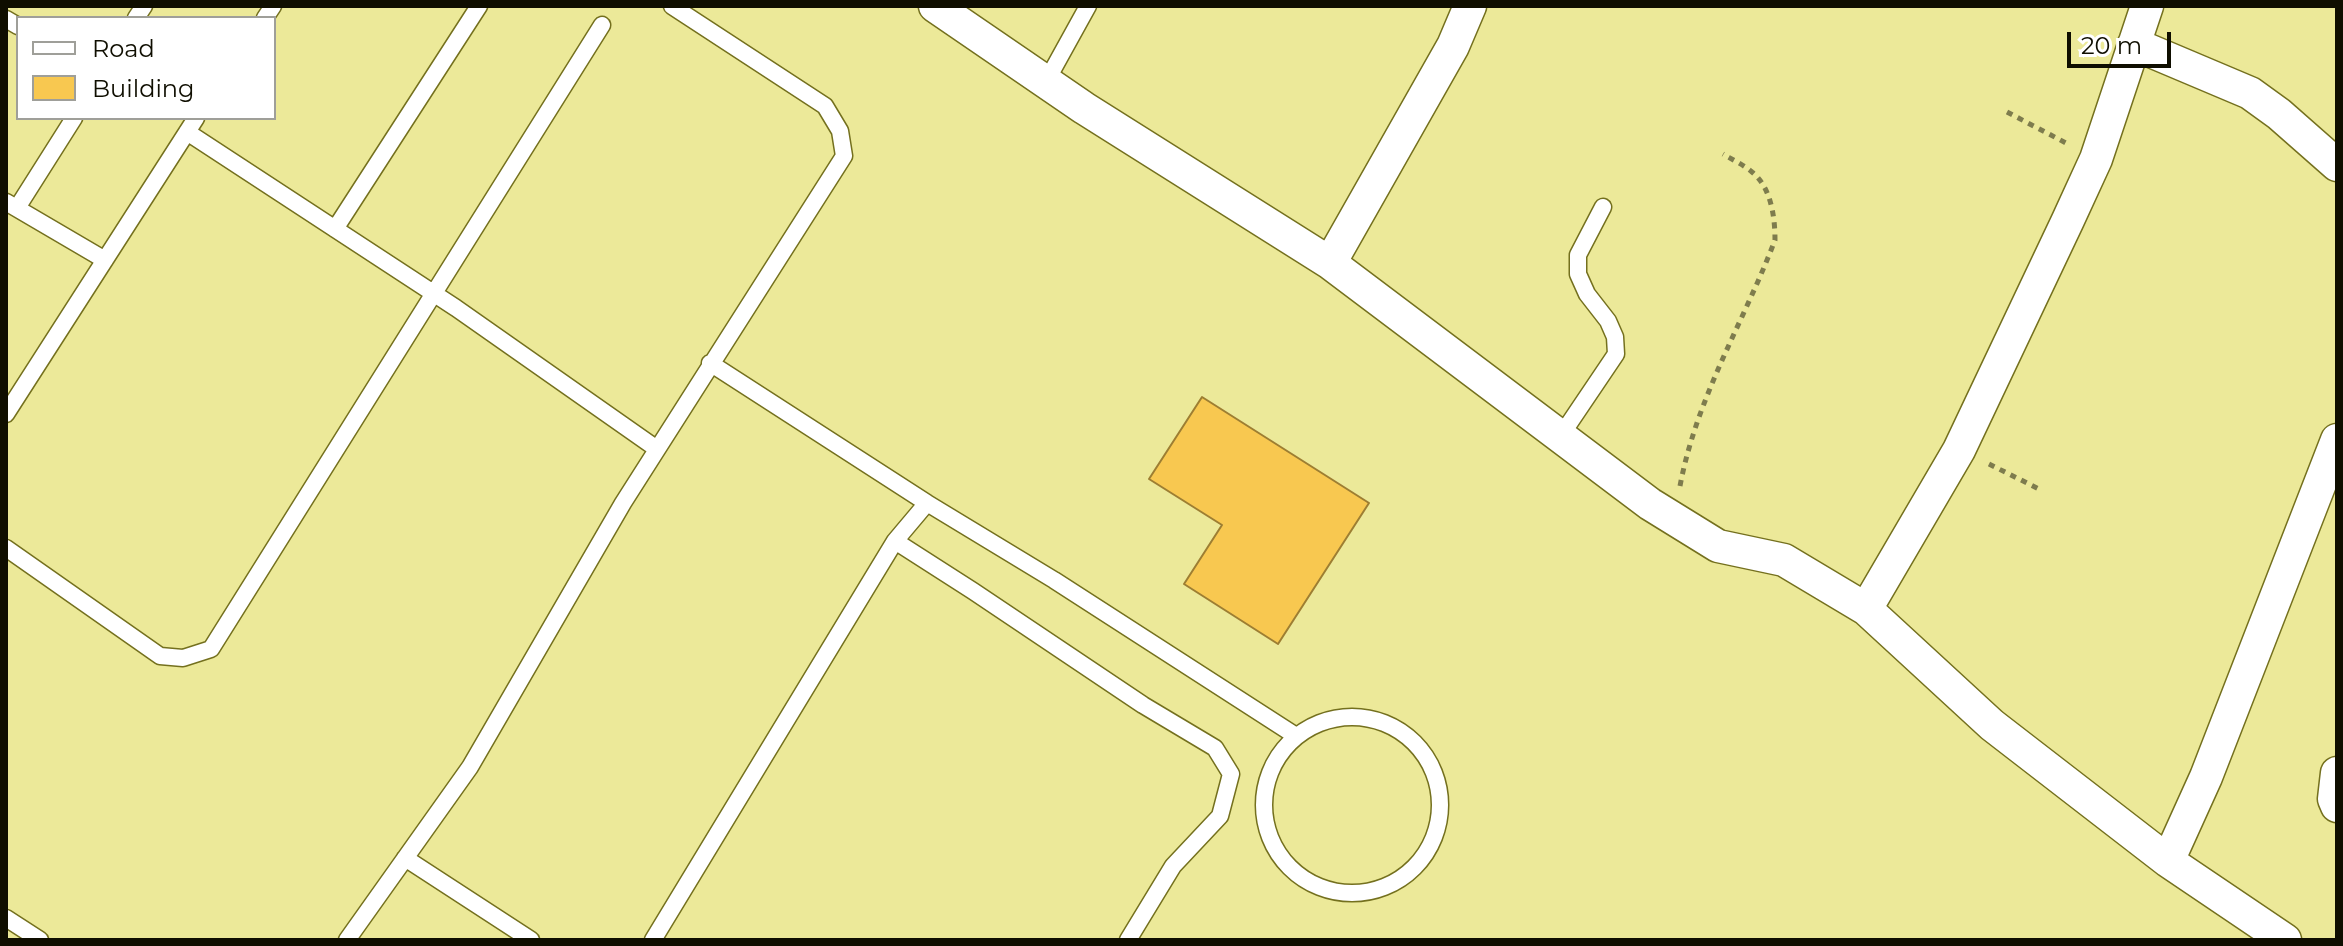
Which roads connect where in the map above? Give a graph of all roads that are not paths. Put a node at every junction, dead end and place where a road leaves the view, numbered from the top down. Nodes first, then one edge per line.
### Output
1 (479, 6) edge
2 (672, 6) edge
3 (935, 6) edge
4 (1088, 6) edge
5 (1470, 6) edge
6 (2147, 6) edge
7 (602, 25) dead end
8 (2134, 44) junction
9 (1046, 82) junction
10 (73, 120) edge
11 (192, 125) edge
12 (2337, 165) edge
13 (12, 205) edge
14 (1603, 207) dead end
15 (335, 229) junction
16 (105, 260) junction
17 (1330, 263) junction
18 (435, 294) junction
19 (710, 363) junction
20 (6, 414) edge
21 (1560, 437) junction
22 (2337, 440) edge
23 (657, 449) junction
24 (927, 503) junction
25 (895, 541) junction
26 (6, 548) edge
27 (1866, 609) junction
28 (1296, 736) junction
29 (2337, 773) edge
30 (2337, 806) edge
31 (405, 858) junction
32 (2168, 861) junction
33 (6, 918) edge
34 (40, 940) edge
35 (347, 940) edge
36 (531, 940) edge
37 (653, 940) edge
38 (1128, 940) edge
39 (2285, 940) edge

1 - 15 lane
2 - 19 lane
3 - 9 street
4 - 9 lane
5 - 17 street
6 - 8 street
7 - 18 lane
8 - 12 street
8 - 27 street
9 - 17 street
10 - 13 lane
11 - 15 lane
11 - 16 lane
13 - 16 lane
14 - 21 lane
15 - 18 lane
16 - 20 lane
17 - 21 street
18 - 23 lane
18 - 26 lane
19 - 23 lane
19 - 24 lane
21 - 27 street
22 - 32 street
23 - 31 lane
24 - 25 lane
24 - 28 lane
25 - 37 lane
25 - 38 lane
27 - 32 street
28 - 28 lane
29 - 30 street
31 - 35 lane
31 - 36 lane
32 - 39 street
33 - 34 lane

